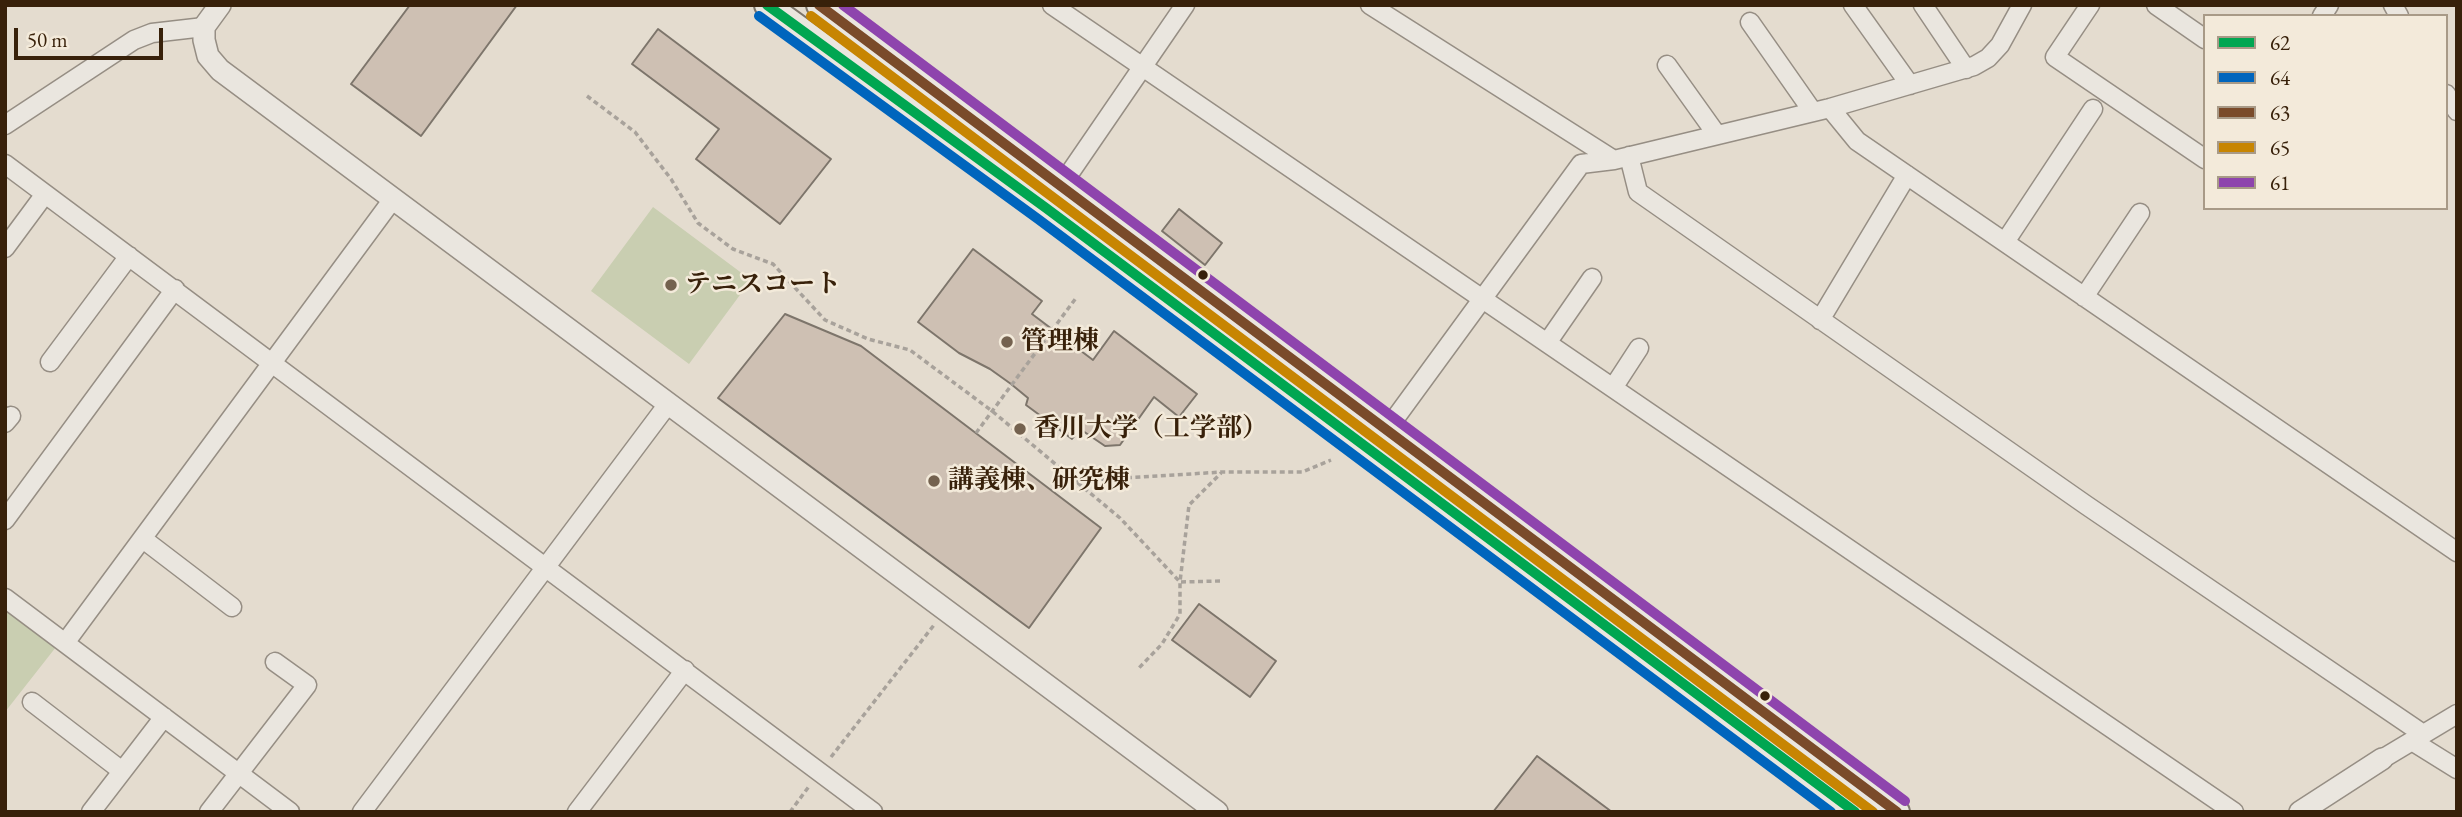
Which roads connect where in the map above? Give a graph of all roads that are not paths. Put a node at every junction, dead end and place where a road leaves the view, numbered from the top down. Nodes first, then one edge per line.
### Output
1 (220, 5) edge
2 (767, 5) edge
3 (818, 5) edge
4 (1052, 5) edge
5 (1185, 5) edge
6 (1370, 5) edge
7 (1853, 5) edge
8 (1923, 5) edge
9 (2022, 5) edge
10 (2090, 5) edge
11 (2156, 5) edge
12 (1749, 22) dead end
13 (204, 27) junction
14 (2203, 38) edge
15 (1667, 65) dead end
16 (1142, 67) junction
17 (1966, 69) junction
18 (1910, 85) junction
19 (2093, 109) dead end
20 (1821, 110) junction
21 (5, 125) edge
22 (1717, 135) junction
23 (1622, 158) junction
24 (2203, 158) edge
25 (5, 164) edge
26 (1907, 175) junction
27 (1060, 186) junction
28 (45, 194) junction
29 (393, 199) junction
30 (1046, 208) junction
31 (2140, 213) dead end
32 (2005, 242) junction
33 (5, 248) edge
34 (129, 256) junction
35 (1592, 278) dead end
36 (175, 289) junction
37 (2084, 297) junction
38 (1480, 298) junction
39 (1820, 320) junction
40 (1547, 343) junction
41 (1639, 348) dead end
42 (50, 362) dead end
43 (273, 363) junction
44 (1613, 388) junction
45 (668, 404) junction
46 (1387, 429) junction
47 (1372, 451) junction
48 (5, 520) edge
49 (142, 539) junction
50 (2457, 552) edge
51 (544, 566) junction
52 (5, 598) edge
53 (232, 607) dead end
54 (65, 643) junction
55 (275, 662) dead end
56 (685, 670) junction
57 (32, 702) dead end
58 (2457, 714) edge
59 (163, 717) junction
60 (2417, 737) junction
61 (2382, 759) joint
62 (2457, 769) edge
63 (122, 771) junction
64 (238, 772) junction
65 (90, 812) edge
66 (209, 812) edge
67 (290, 812) edge
68 (362, 812) edge
69 (576, 812) edge
70 (873, 812) edge
71 (1217, 812) edge
72 (1855, 812) edge
73 (1897, 812) edge
74 (2234, 812) edge
75 (2300, 812) edge

1 - 13 street
2 - 30 main road
3 - 27 main road
4 - 16 street
5 - 16 street
6 - 23 street
7 - 18 street
8 - 17 street
9 - 17 street
10 - 24 street
11 - 14 street
12 - 20 street
13 - 21 street
13 - 29 street
15 - 22 street
16 - 27 street
16 - 38 street
17 - 18 street
18 - 20 street
19 - 32 street
20 - 22 street
20 - 26 street
22 - 23 street
23 - 38 street
23 - 39 street
25 - 28 street
26 - 32 street
26 - 39 street
27 - 30 street
27 - 46 main road
28 - 33 street
28 - 34 street
29 - 43 street
29 - 45 street
30 - 47 main road
31 - 37 street
32 - 37 street
34 - 36 street
34 - 42 street
35 - 40 street
36 - 43 street
36 - 48 street
37 - 50 street
38 - 40 street
38 - 46 street
39 - 60 street
40 - 44 street
41 - 44 street
43 - 49 street
43 - 51 street
44 - 74 street
45 - 51 street
45 - 71 street
46 - 47 street
46 - 73 main road
47 - 72 main road
49 - 53 street
49 - 54 street
51 - 56 street
51 - 68 street
52 - 54 street
54 - 59 street
55 - 64 street
56 - 69 street
56 - 70 street
57 - 63 street
58 - 60 street
59 - 63 street
59 - 64 street
60 - 61 street
60 - 62 street
61 - 75 street
63 - 65 street
64 - 66 street
64 - 67 street

